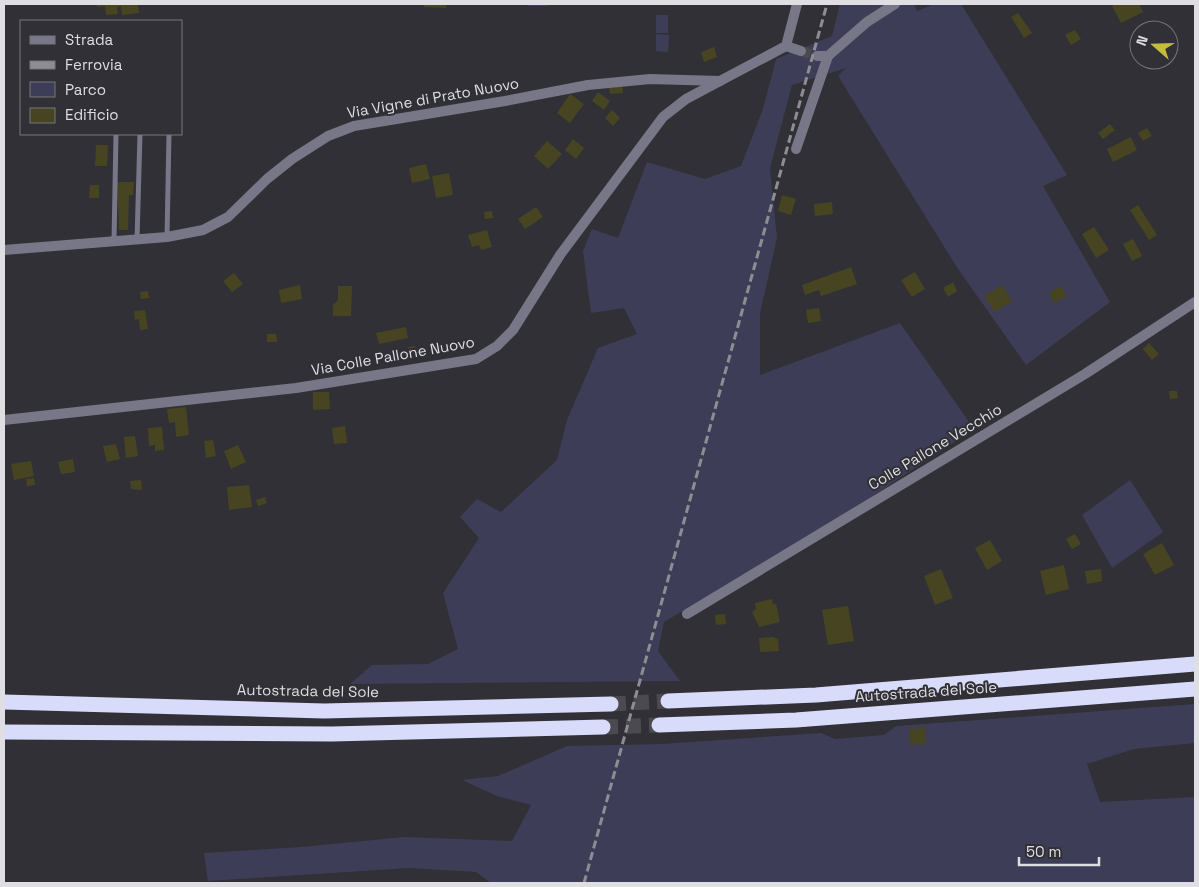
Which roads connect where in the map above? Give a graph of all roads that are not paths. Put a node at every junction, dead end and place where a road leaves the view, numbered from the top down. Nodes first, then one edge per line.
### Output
1 (797, 4) edge
2 (895, 4) edge
3 (786, 46) junction
4 (801, 51) tunnel mouth
5 (817, 56) tunnel mouth
6 (828, 56) junction
7 (721, 81) junction
8 (116, 135) edge
9 (140, 135) edge
10 (170, 135) edge
11 (796, 149) dead end
12 (167, 237) junction
13 (137, 240) junction
14 (114, 242) junction
15 (4, 250) edge
16 (1195, 302) edge
17 (4, 420) edge
18 (687, 614) dead end
19 (1195, 664) edge
20 (1195, 689) edge
21 (4, 702) edge
22 (668, 702) tunnel mouth
23 (611, 704) tunnel mouth
24 (659, 725) tunnel mouth
25 (603, 727) tunnel mouth
26 (4, 732) edge

1 - 3 street
2 - 6 street
3 - 4 street
3 - 7 street, Via Colle Pallone Nuovo
5 - 6 street
6 - 11 street
7 - 12 street, Via Vigne di Prato Nuovo
7 - 17 street, Via Colle Pallone Nuovo
8 - 14 lane
9 - 13 lane
10 - 12 lane
12 - 13 street, Via Vigne di Prato Nuovo
13 - 14 street, Via Vigne di Prato Nuovo
14 - 15 street, Via Vigne di Prato Nuovo
16 - 18 street, Colle Pallone Vecchio
19 - 22 highway, Autostrada del Sole
20 - 24 highway, Autostrada del Sole
21 - 23 highway, Autostrada del Sole
25 - 26 highway

